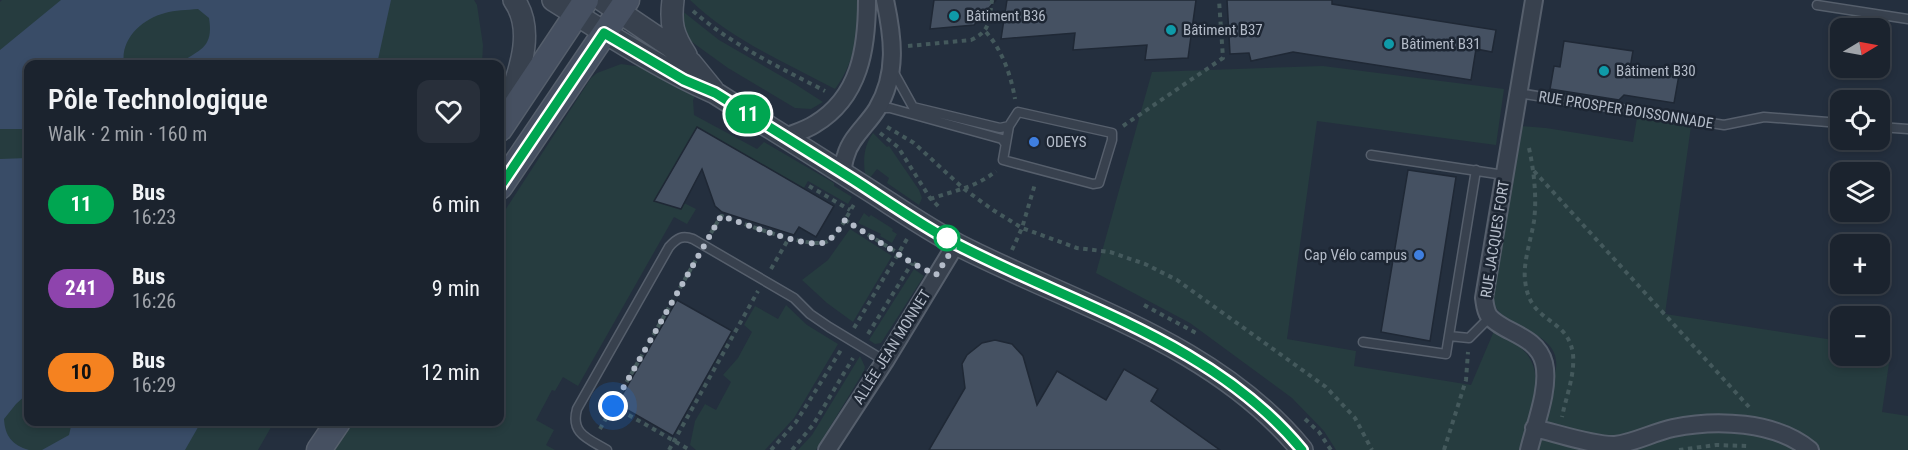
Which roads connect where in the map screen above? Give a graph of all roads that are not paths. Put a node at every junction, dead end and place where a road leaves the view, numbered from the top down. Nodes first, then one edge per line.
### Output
1 (514, 0) edge
2 (553, 0) edge
3 (867, 0) edge
4 (885, 0) edge
5 (1534, 0) edge
6 (616, 4) edge
7 (682, 4) edge
8 (1816, 5) dead end
9 (580, 7) edge
10 (1908, 19) edge
11 (604, 33) junction
12 (691, 63) junction
13 (891, 67) junction
14 (715, 93) junction
15 (1518, 93) junction
16 (504, 113) edge
17 (873, 116) junction
18 (504, 121) edge
19 (1830, 122) edge
20 (1009, 126) junction
21 (1890, 128) edge
22 (1908, 129) edge
23 (785, 137) junction
24 (1005, 143) junction
25 (1371, 155) dead end
26 (1476, 170) junction
27 (842, 173) junction
28 (1504, 175) junction
29 (504, 181) edge
30 (956, 244) junction
31 (1490, 317) junction
32 (1449, 336) junction
33 (1362, 342) dead end
34 (885, 361) junction
35 (321, 426) edge
36 (335, 426) edge
37 (1534, 428) junction
38 (306, 450) edge
39 (319, 450) edge
40 (608, 450) edge
41 (827, 450) edge
42 (1302, 450) edge
43 (1529, 450) edge
44 (1810, 450) edge

1 - 16 street
2 - 9 street
3 - 23 street
4 - 13 street
5 - 15 street, RUE JACQUES FORT
6 - 11 main road
6 - 12 street
7 - 12 street
8 - 10 lane
9 - 11 street
9 - 18 main road
11 - 14 street
11 - 29 main road
12 - 14 street
13 - 17 street
13 - 20 lane
14 - 23 street
15 - 19 lane, RUE PROSPER BOISSONNADE
15 - 28 street, RUE JACQUES FORT
17 - 24 lane
17 - 27 street
20 - 24 lane
20 - 24 lane
21 - 22 lane
23 - 27 street
25 - 26 lane
26 - 28 lane
26 - 32 lane
27 - 30 street
28 - 31 street, RUE JACQUES FORT
30 - 34 street, ALLÉE JEAN MONNET
30 - 42 street
31 - 32 lane
31 - 37 street, RUE JACQUES FORT
32 - 33 lane
34 - 40 lane
34 - 41 street, ALLÉE JEAN MONNET
35 - 38 main road
36 - 39 main road
37 - 43 street, RUE JACQUES FORT
37 - 44 street

